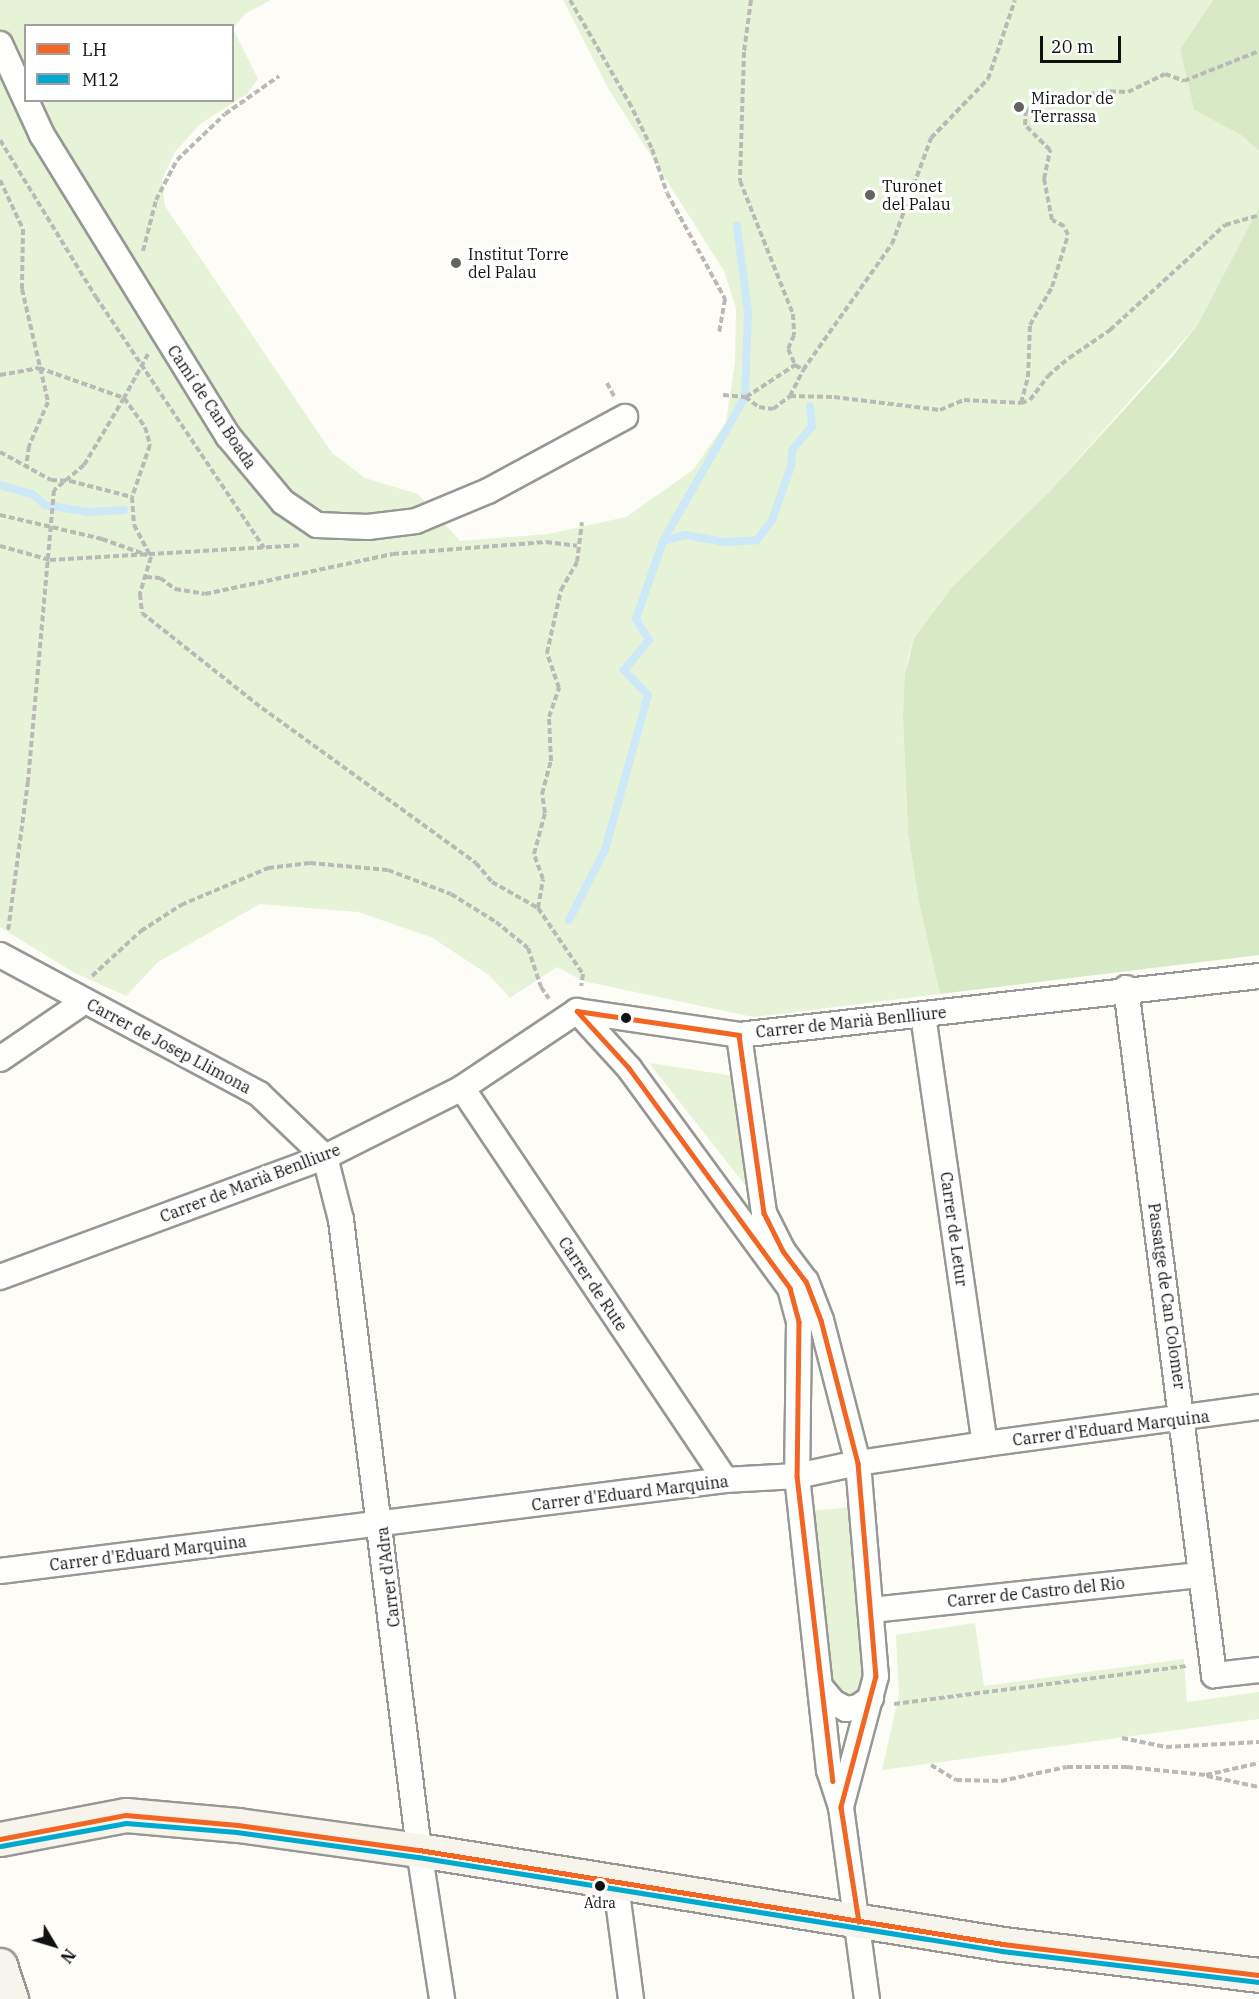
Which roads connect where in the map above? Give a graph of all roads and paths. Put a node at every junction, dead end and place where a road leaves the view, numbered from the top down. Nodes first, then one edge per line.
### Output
1 (570, 0) edge
2 (751, 0) edge
3 (1015, 0) edge
4 (0, 44) edge
5 (1259, 51) edge
6 (279, 76) dead end
7 (24, 96) edge
8 (27, 102) edge
9 (0, 140) edge
10 (0, 180) edge
11 (1259, 215) edge
12 (142, 255) dead end
13 (161, 330) junction
14 (719, 332) dead end
15 (795, 365) junction
16 (142, 366) junction
17 (39, 368) junction
18 (803, 370) junction
19 (0, 375) edge
20 (723, 394) dead end
21 (790, 396) junction
22 (746, 397) junction
23 (124, 398) junction
24 (1022, 403) junction
25 (626, 417) dead end
26 (0, 452) edge
27 (26, 467) junction
28 (51, 480) junction
29 (70, 481) junction
30 (54, 490) junction
31 (132, 497) junction
32 (0, 515) edge
33 (582, 522) dead end
34 (50, 528) junction
35 (303, 545) dead end
36 (0, 546) edge
37 (577, 546) junction
38 (264, 548) junction
39 (151, 556) junction
40 (50, 560) junction
41 (146, 577) junction
42 (538, 908) junction
43 (3, 947) edge
44 (1259, 975) edge
45 (1126, 988) junction
46 (85, 992) junction
47 (570, 1015) junction
48 (924, 1015) junction
49 (739, 1035) junction
50 (0, 1059) edge
51 (462, 1088) junction
52 (325, 1156) junction
53 (0, 1277) edge
54 (1259, 1407) edge
55 (1183, 1420) junction
56 (985, 1444) junction
57 (858, 1462) junction
58 (797, 1476) junction
59 (725, 1480) junction
60 (382, 1525) junction
61 (0, 1571) edge
62 (1200, 1575) junction
63 (872, 1610) junction
64 (1191, 1666) dead end
65 (1259, 1670) edge
66 (823, 1690) junction
67 (882, 1701) junction
68 (1122, 1738) dead end
69 (1259, 1742) edge
70 (1259, 1763) edge
71 (931, 1765) dead end
72 (1206, 1775) junction
73 (1259, 1787) edge
74 (841, 1807) junction
75 (1, 1838) edge
76 (419, 1850) junction
77 (616, 1885) junction
78 (859, 1922) junction
79 (0, 1965) edge
80 (1259, 1975) edge
81 (11, 1999) edge
82 (442, 1999) edge
83 (631, 1999) edge
84 (867, 1999) edge

1 - 14 path
2 - 15 path
3 - 18 path
4 - 7 street, Camí de Can Boada
5 - 24 path
6 - 12 path
8 - 13 street, Camí de Can Boada
9 - 16 path
10 - 17 path
11 - 24 path
13 - 16 path
13 - 25 street, Camí de Can Boada
15 - 18 path
15 - 22 path
16 - 23 path
16 - 38 path
17 - 19 path
17 - 23 path
17 - 27 path
18 - 21 path
20 - 22 path
21 - 22 path
21 - 24 path
23 - 29 path
23 - 31 path
26 - 27 path
27 - 28 path
28 - 29 path
28 - 30 path
29 - 30 path
29 - 31 path
30 - 34 path
31 - 39 path
32 - 34 path
33 - 37 path
34 - 39 path
34 - 40 path
35 - 38 path
36 - 40 path
37 - 41 path
37 - 42 path
38 - 39 path
39 - 40 path
39 - 41 path
40 - 43 path
41 - 42 path
42 - 47 path
43 - 46 street, Carrer de Josep Llimona
44 - 45 street, Carrer de Marià Benlliure
45 - 48 street, Carrer de Marià Benlliure
45 - 55 street, Passatge de Can Colomer
46 - 47 path
46 - 50 street
46 - 52 street, Carrer de Josep Llimona
47 - 49 street, Carrer de Marià Benlliure
47 - 51 street, Carrer de Marià Benlliure
47 - 58 street
48 - 49 street, Carrer de Marià Benlliure
48 - 56 street, Carrer de Letur
49 - 57 street
51 - 52 street, Carrer de Marià Benlliure
51 - 59 street, Carrer de Rute
52 - 53 street, Carrer de Marià Benlliure
52 - 60 street, Carrer d'Adra
54 - 55 street, Carrer d'Eduard Marquina
55 - 56 street, Carrer d'Eduard Marquina
55 - 62 street, Passatge de Can Colomer
56 - 57 street, Carrer d'Eduard Marquina
57 - 58 street, Carrer d'Eduard Marquina
57 - 63 street
58 - 59 street, Carrer d'Eduard Marquina
58 - 66 street
59 - 60 street, Carrer d'Eduard Marquina
60 - 61 street, Carrer d'Eduard Marquina
60 - 76 street, Carrer d'Adra
62 - 63 street, Carrer de Castro del Rio
62 - 65 street, Passatge de Can Colomer
63 - 67 street
64 - 67 path
66 - 67 street
66 - 74 street
67 - 74 street
68 - 69 path
70 - 72 path
71 - 72 path
72 - 73 path
74 - 78 street
75 - 76 street
76 - 77 street
76 - 82 street, Carrer d'Adra
77 - 78 street
77 - 83 street
78 - 80 street
78 - 84 street
79 - 81 street

